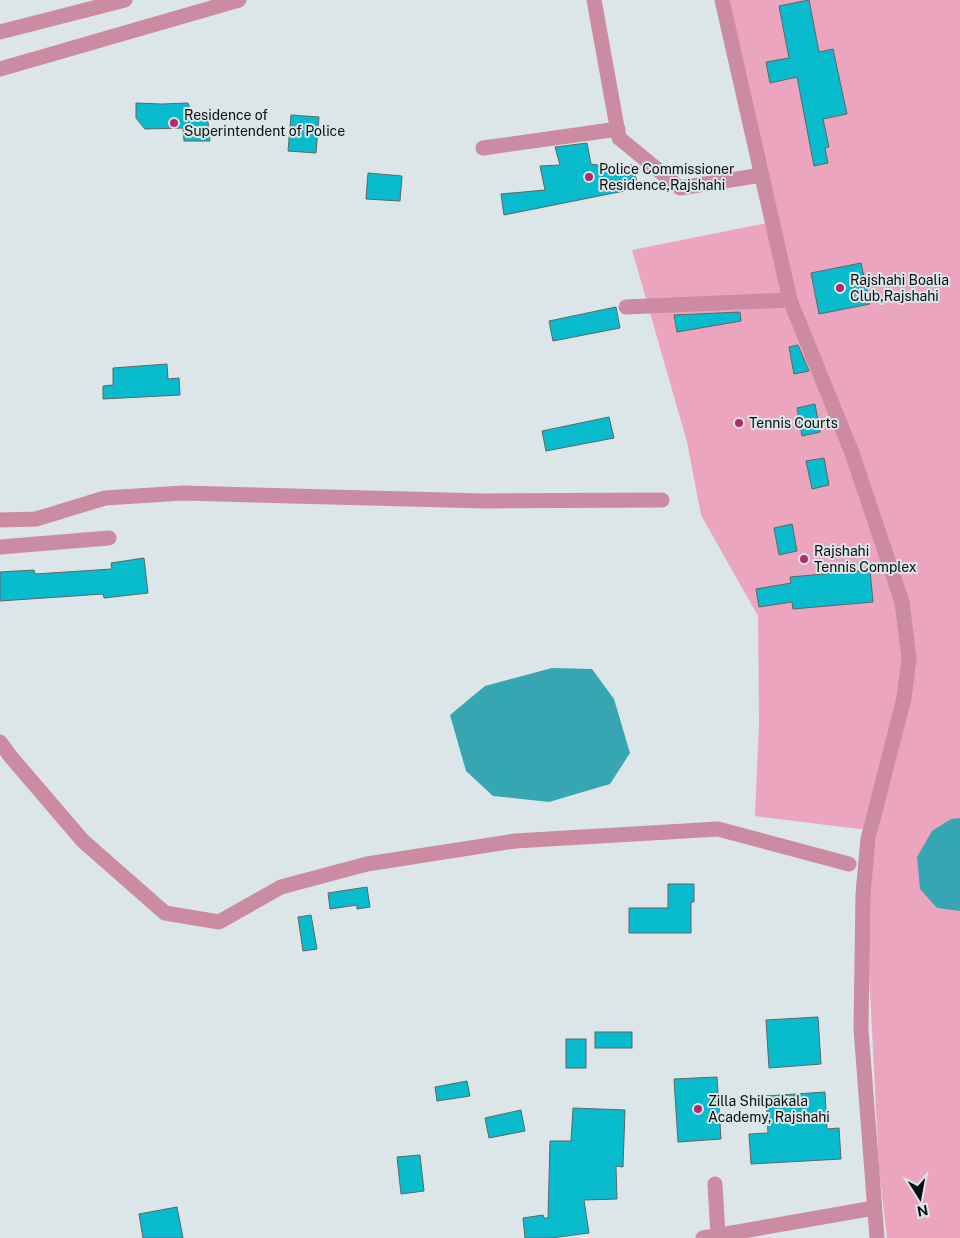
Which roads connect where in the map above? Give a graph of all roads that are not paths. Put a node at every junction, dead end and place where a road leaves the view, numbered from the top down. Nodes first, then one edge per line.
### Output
1 (125, 0) edge
2 (239, 0) edge
3 (594, 0) edge
4 (722, 0) edge
5 (0, 32) edge
6 (0, 68) edge
7 (618, 129) junction
8 (483, 148) dead end
9 (762, 175) junction
10 (790, 300) junction
11 (626, 307) dead end
12 (662, 500) dead end
13 (0, 520) edge
14 (109, 538) dead end
15 (0, 547) edge
16 (0, 742) edge
17 (849, 864) dead end
18 (715, 1184) dead end
19 (874, 1208) junction
20 (710, 1237) edge
21 (877, 1238) edge

1 - 5 street
2 - 6 street
3 - 7 street
4 - 9 street
7 - 8 street
7 - 9 street
9 - 10 street
10 - 11 street
10 - 19 street
12 - 13 street
14 - 15 street
16 - 17 street
18 - 20 street
19 - 20 street
19 - 21 street

